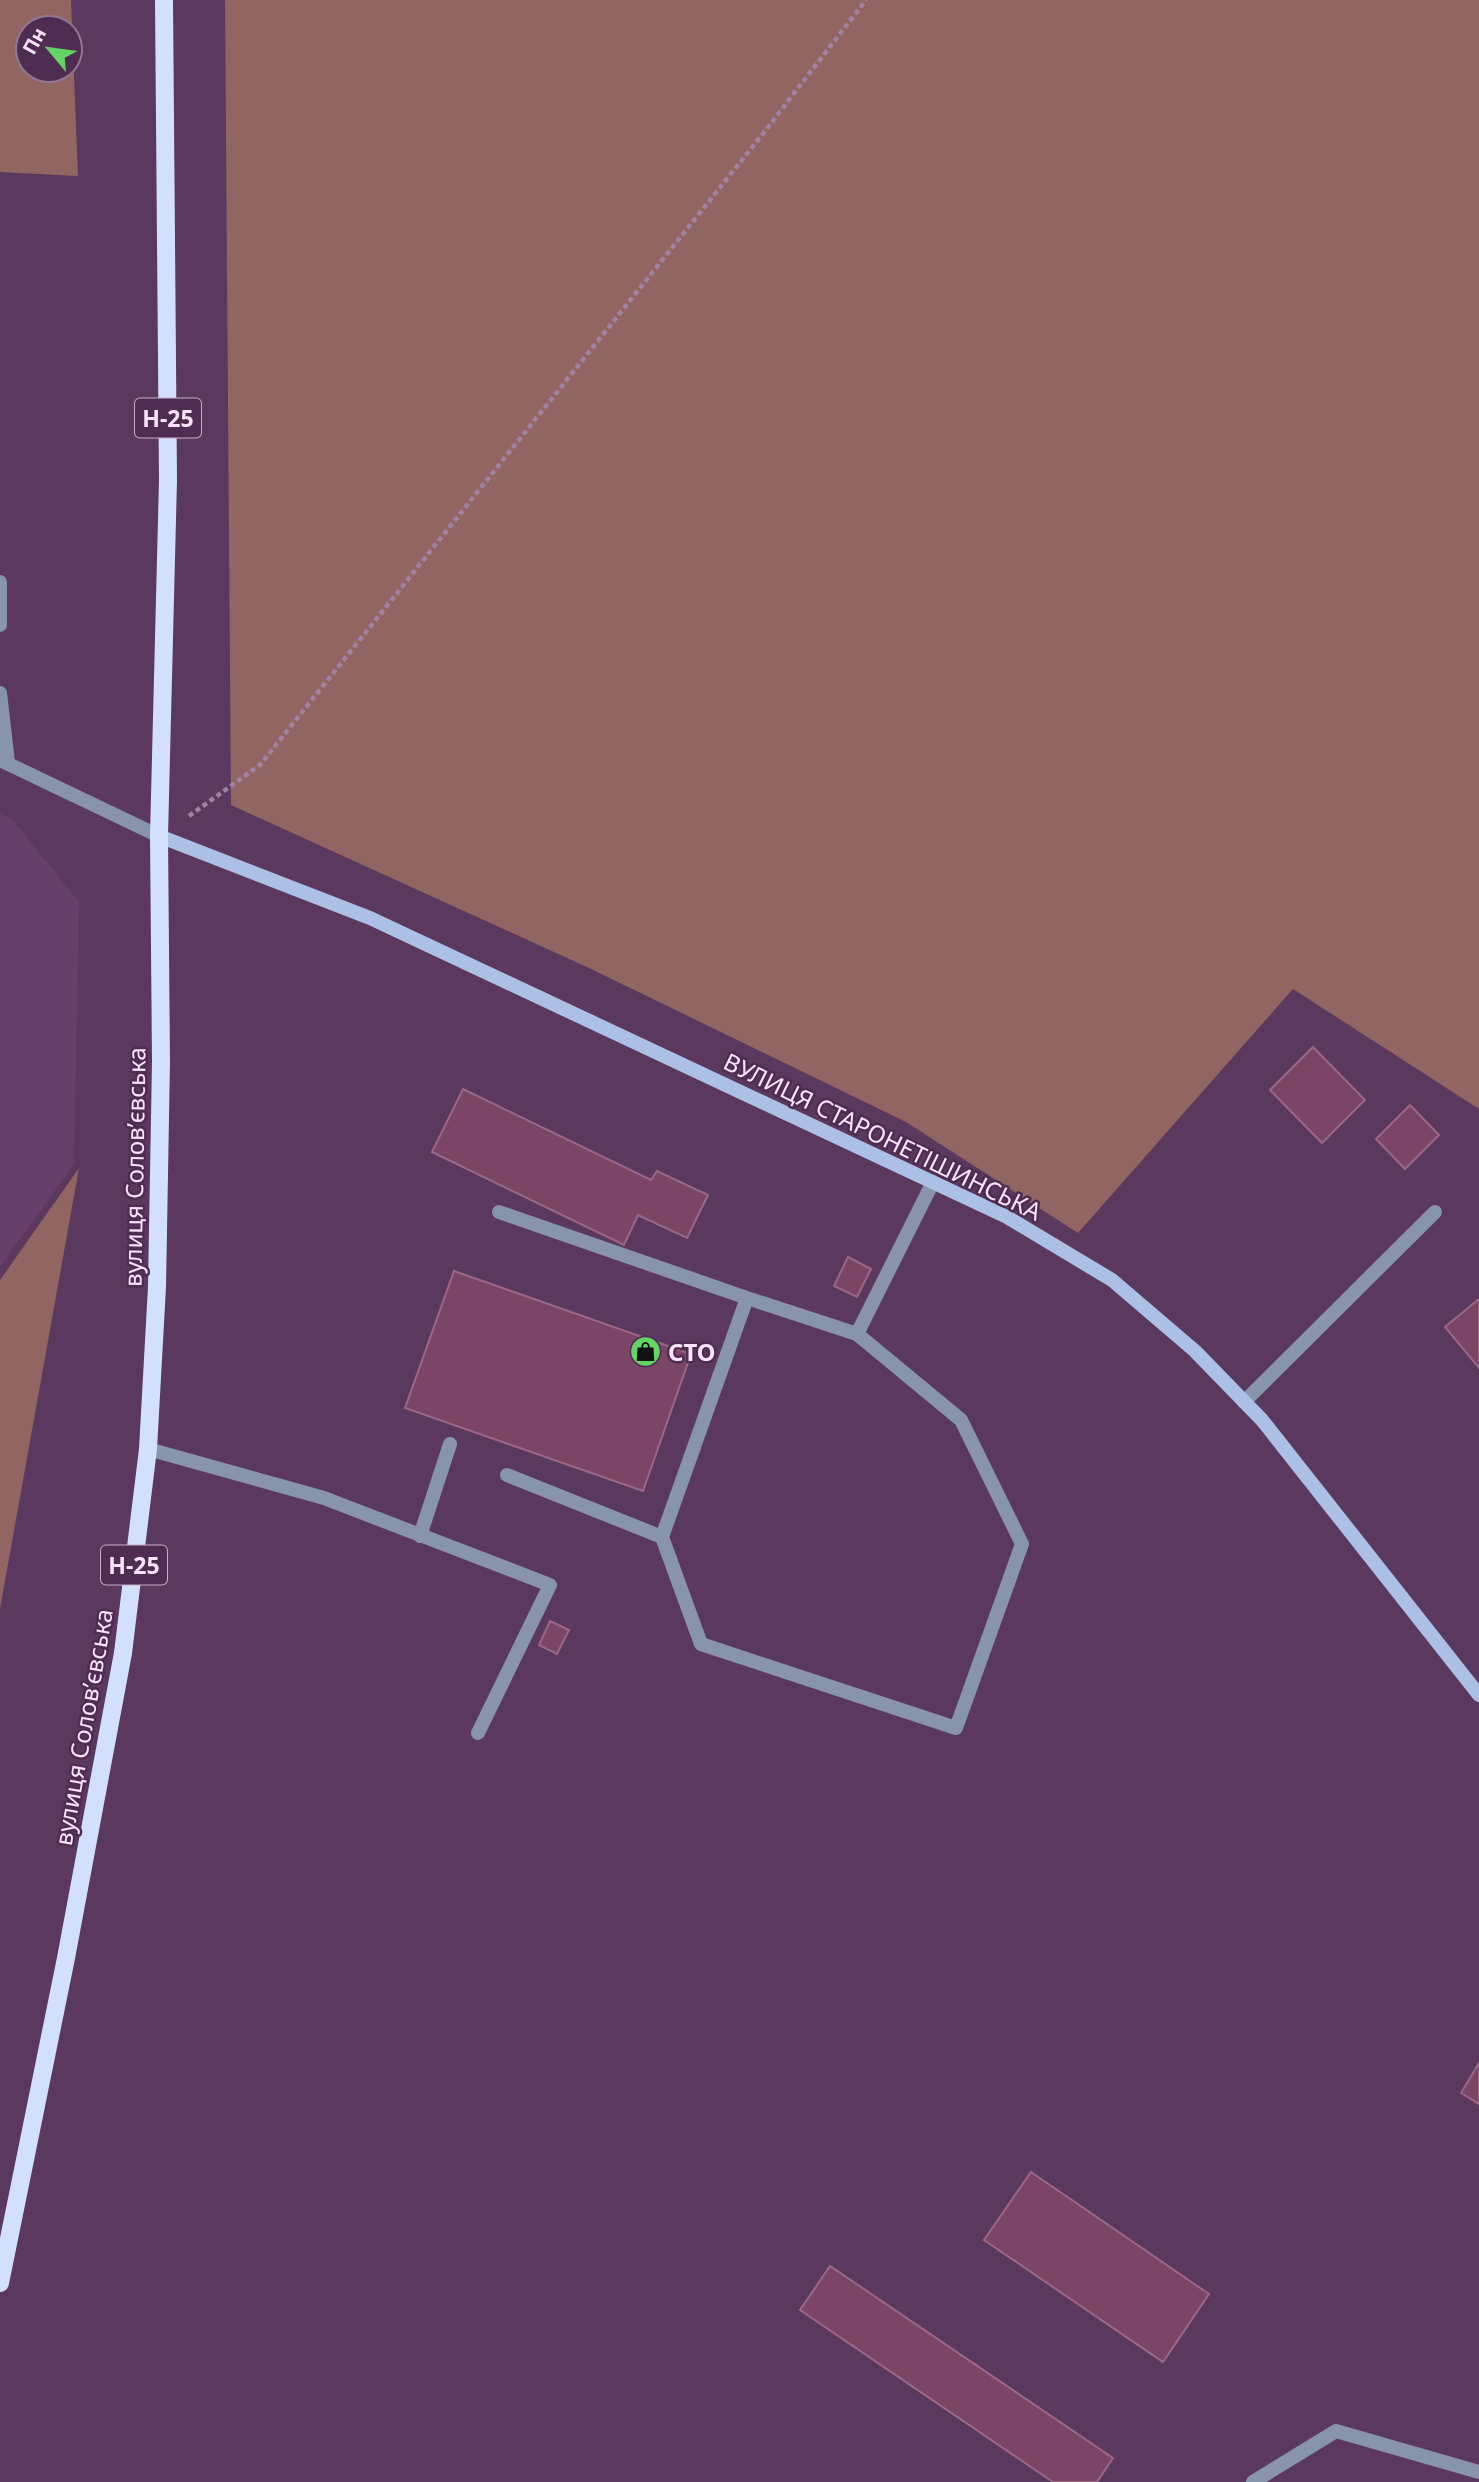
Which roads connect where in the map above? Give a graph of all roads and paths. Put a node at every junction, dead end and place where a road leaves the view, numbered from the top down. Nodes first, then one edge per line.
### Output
1 (164, 0) edge
2 (866, 0) edge
3 (0, 582) edge
4 (0, 625) edge
5 (0, 693) edge
6 (4, 761) edge
7 (159, 836) junction
8 (933, 1182) junction
9 (499, 1212) dead end
10 (1435, 1212) dead end
11 (747, 1298) junction
12 (857, 1334) junction
13 (1244, 1402) junction
14 (450, 1444) dead end
15 (148, 1449) junction
16 (507, 1475) dead end
17 (421, 1536) junction
18 (662, 1537) junction
19 (1479, 1695) edge
20 (478, 1733) dead end
21 (0, 2283) edge
22 (1479, 2472) edge
23 (1253, 2482) edge

1 - 7 main road, Н-25
2 - 7 path
3 - 4 street
5 - 6 street
6 - 7 street
7 - 8 main road, ВУЛИЦЯ СТАРОНЕТІШИНСЬКА
7 - 15 main road, вулиця Соловʼєвська / Н-25
8 - 12 street
8 - 13 main road, ВУЛИЦЯ СТАРОНЕТІШИНСЬКА
9 - 11 street
10 - 13 street
11 - 12 street
11 - 18 street
12 - 18 street
13 - 19 main road, ВУЛИЦЯ СТАРОНЕТІШИНСЬКА
14 - 17 street
15 - 17 street
15 - 21 main road, вулиця Соловʼєвська / Н-25
16 - 18 street
17 - 20 street
22 - 23 street

